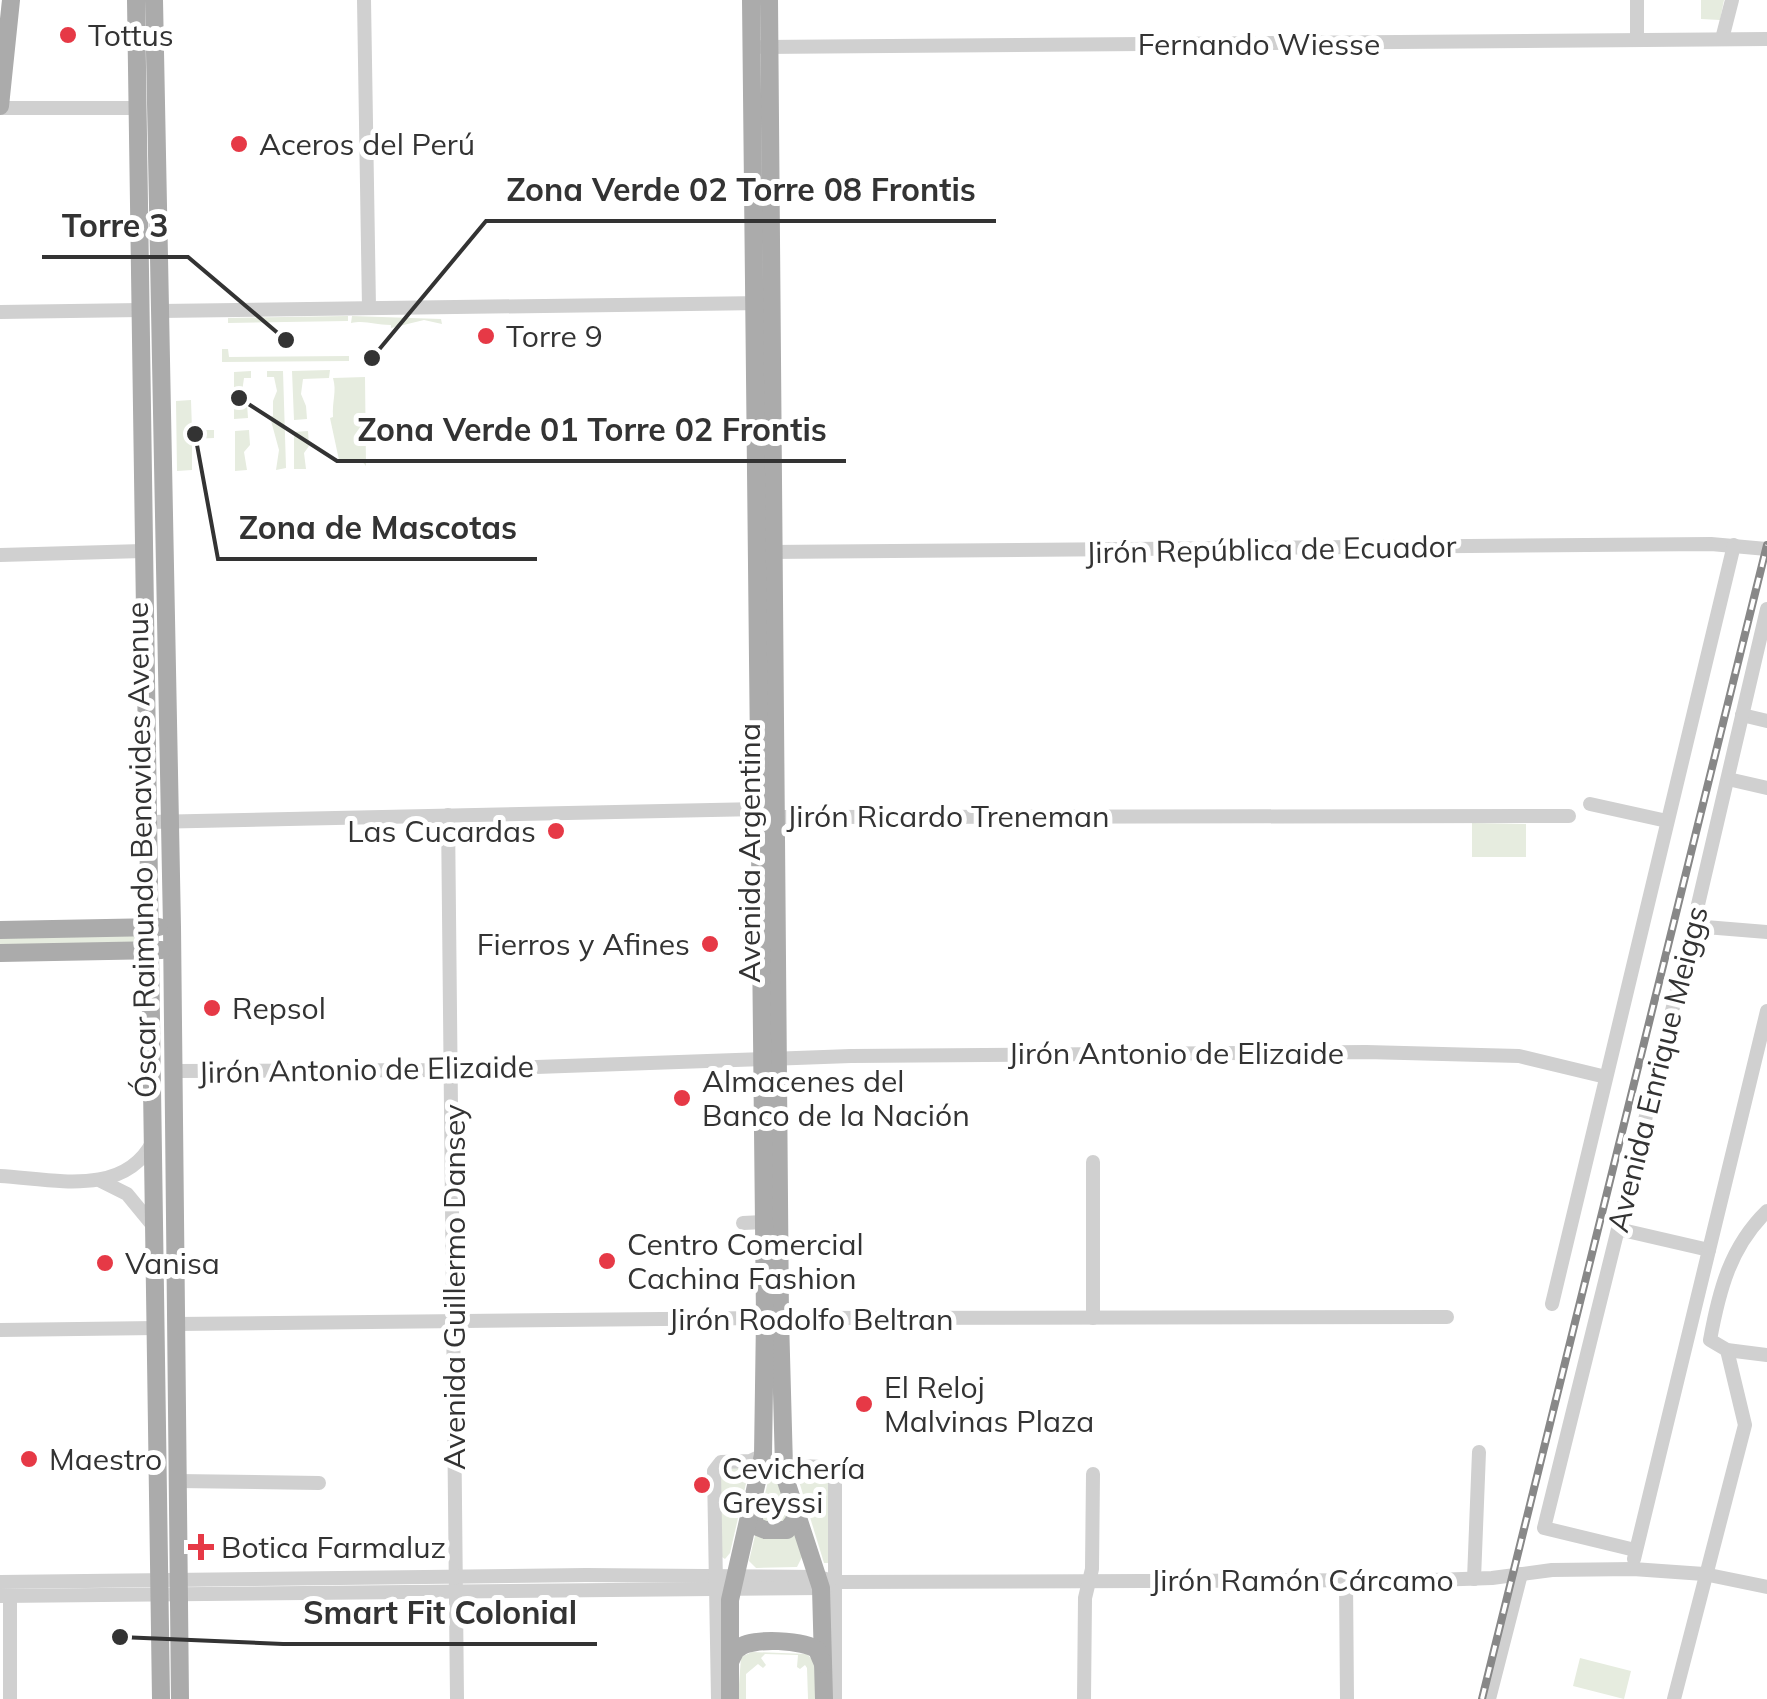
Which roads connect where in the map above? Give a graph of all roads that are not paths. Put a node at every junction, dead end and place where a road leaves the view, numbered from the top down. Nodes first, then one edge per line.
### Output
1 (10, 0) edge
2 (136, 0) edge
3 (154, 0) edge
4 (364, 0) edge
5 (751, 0) edge
6 (769, 0) edge
7 (1637, 0) edge
8 (1732, 0) edge
9 (1722, 39) junction
10 (1767, 39) edge
11 (1638, 40) junction
12 (760, 47) junction
13 (0, 107) edge
14 (139, 108) junction
15 (764, 303) junction
16 (369, 308) junction
17 (151, 310) junction
18 (0, 312) edge
19 (1734, 546) junction
20 (143, 550) junction
21 (1767, 550) edge
22 (766, 552) junction
23 (0, 555) edge
24 (1767, 608) edge
25 (1762, 653) edge
26 (1742, 716) junction
27 (1767, 721) edge
28 (1728, 779) junction
29 (1767, 788) edge
30 (1590, 804) dead end
31 (768, 813) junction
32 (448, 815) junction
33 (1569, 816) dead end
34 (1668, 821) junction
35 (150, 822) junction
36 (170, 822) junction
37 (172, 926) junction
38 (1693, 926) junction
39 (152, 927) junction
40 (1766, 928) edge
41 (0, 930) edge
42 (152, 950) junction
43 (172, 950) junction
44 (0, 952) edge
45 (1767, 1011) edge
46 (770, 1060) junction
47 (453, 1070) junction
48 (173, 1071) junction
49 (1606, 1077) junction
50 (154, 1138) junction
51 (1093, 1162) dead end
52 (0, 1176) edge
53 (100, 1181) junction
54 (1767, 1211) edge
55 (763, 1222) junction
56 (743, 1223) dead end
57 (155, 1229) junction
58 (1618, 1229) junction
59 (1709, 1250) junction
60 (1552, 1304) dead end
61 (1447, 1317) dead end
62 (772, 1318) junction
63 (1093, 1318) junction
64 (453, 1322) junction
65 (166, 1326) junction
66 (0, 1330) edge
67 (1727, 1350) junction
68 (1767, 1355) edge
69 (1479, 1452) dead end
70 (763, 1455) junction
71 (784, 1467) junction
72 (1094, 1474) dead end
73 (176, 1481) junction
74 (319, 1483) dead end
75 (752, 1506) junction
76 (796, 1511) junction
77 (1636, 1550) junction
78 (1633, 1569) junction
79 (1520, 1574) junction
80 (1704, 1574) junction
81 (1474, 1579) junction
82 (1346, 1580) junction
83 (0, 1582) edge
84 (725, 1582) junction
85 (825, 1582) junction
86 (1089, 1582) junction
87 (456, 1585) junction
88 (168, 1587) junction
89 (1767, 1587) edge
90 (5, 1596) edge
91 (730, 1663) junction
92 (823, 1665) junction
93 (10, 1699) edge
94 (161, 1699) edge
95 (180, 1699) edge
96 (457, 1699) edge
97 (718, 1699) edge
98 (730, 1699) edge
99 (824, 1699) edge
100 (835, 1699) edge
101 (1084, 1699) edge
102 (1346, 1699) edge
103 (1489, 1699) edge
104 (1674, 1699) edge

1 - 13 main road
2 - 14 main road
3 - 17 main road, Óscar Raimundo Benavides Avenue
4 - 16 street
5 - 12 main road
6 - 12 main road, Avenida Argentina
7 - 11 street
8 - 9 street
9 - 10 street, Fernando Wiesse
9 - 11 street, Fernando Wiesse
11 - 12 street, Fernando Wiesse
12 - 15 main road, Avenida Argentina
13 - 14 street
14 - 17 main road
15 - 16 street
15 - 22 main road, Avenida Argentina
16 - 17 street
17 - 18 street
17 - 20 main road, Óscar Raimundo Benavides Avenue
17 - 36 main road, Óscar Raimundo Benavides Avenue
19 - 21 street, Jirón República de Ecuador
19 - 22 street, Jirón República de Ecuador
19 - 34 street
20 - 23 street
20 - 35 main road, Óscar Raimundo Benavides Avenue
22 - 31 main road, Avenida Argentina
24 - 25 street, Avenida Enrique Meiggs
25 - 26 street, Avenida Enrique Meiggs
26 - 27 street
26 - 28 street, Avenida Enrique Meiggs
28 - 29 street
28 - 38 street, Avenida Enrique Meiggs
30 - 34 street
31 - 32 street, Jirón Ricardo Treneman
31 - 33 street, Jirón Ricardo Treneman
31 - 46 main road, Avenida Argentina
32 - 36 street, Jirón Ricardo Treneman
32 - 47 street, Avenida Guillermo Dansey
34 - 49 street
35 - 36 street, Jirón Ricardo Treneman
35 - 39 main road, Óscar Raimundo Benavides Avenue
36 - 37 main road, Óscar Raimundo Benavides Avenue
37 - 39 main road
37 - 43 main road, Óscar Raimundo Benavides Avenue
38 - 40 street
38 - 58 street, Avenida Enrique Meiggs
39 - 41 main road
39 - 42 main road, Óscar Raimundo Benavides Avenue
42 - 43 main road
42 - 44 main road
42 - 50 main road, Óscar Raimundo Benavides Avenue
43 - 48 main road, Óscar Raimundo Benavides Avenue
45 - 59 street
46 - 47 street, Jirón Antonio de Elizaide
46 - 49 street, Jirón Antonio de Elizaide
46 - 55 main road
46 - 62 main road, Avenida Argentina
47 - 48 street, Jirón Antonio de Elizaide
47 - 64 street, Avenida Guillermo Dansey
48 - 65 main road, Óscar Raimundo Benavides Avenue
49 - 60 street
50 - 53 street
50 - 57 main road, Óscar Raimundo Benavides Avenue
51 - 63 street
52 - 53 street
53 - 57 street
54 - 67 street
55 - 56 street
55 - 62 main road
57 - 65 main road, Óscar Raimundo Benavides Avenue
58 - 59 street
58 - 77 street, Avenida Enrique Meiggs
59 - 77 street
61 - 63 street, Jirón Rodolfo Beltran
62 - 63 street, Jirón Rodolfo Beltran
62 - 64 street, Jirón Rodolfo Beltran
62 - 70 main road
62 - 71 main road, Avenida Argentina
64 - 65 street, Jirón Rodolfo Beltran
64 - 87 street, Avenida Guillermo Dansey
65 - 66 street, Jirón Rodolfo Beltran
65 - 73 main road, Óscar Raimundo Benavides Avenue
65 - 88 main road, Óscar Raimundo Benavides Avenue
67 - 68 street
67 - 80 street
69 - 81 street
70 - 75 main road
70 - 84 street
71 - 76 main road, Avenida Argentina
71 - 85 street
72 - 86 street
73 - 74 street
73 - 88 main road, Óscar Raimundo Benavides Avenue
75 - 76 main road
75 - 84 main road
76 - 85 main road, Avenida Argentina
77 - 78 street
78 - 79 street, Jirón Ramón Cárcamo
78 - 80 street, Jirón Ramón Cárcamo
79 - 81 street, Jirón Ramón Cárcamo
79 - 103 street
80 - 89 street, Jirón Ramón Cárcamo
80 - 104 street
81 - 82 street, Jirón Ramón Cárcamo
82 - 86 street, Jirón Ramón Cárcamo
82 - 102 street
83 - 88 street, Jirón Ramón Cárcamo
84 - 85 street, Jirón Ramón Cárcamo
84 - 87 street, Jirón Ramón Cárcamo
84 - 91 main road
84 - 97 street
85 - 86 street, Jirón Ramón Cárcamo
85 - 92 main road, Avenida Argentina
85 - 100 street
86 - 101 street
87 - 88 street, Jirón Ramón Cárcamo
87 - 96 street, Avenida Guillermo Dansey
88 - 90 street, Jirón Ramón Cárcamo
88 - 94 main road, Óscar Raimundo Benavides Avenue
88 - 95 main road, Óscar Raimundo Benavides Avenue
90 - 93 street
91 - 92 main road
91 - 98 main road
92 - 99 main road, Avenida Argentina

